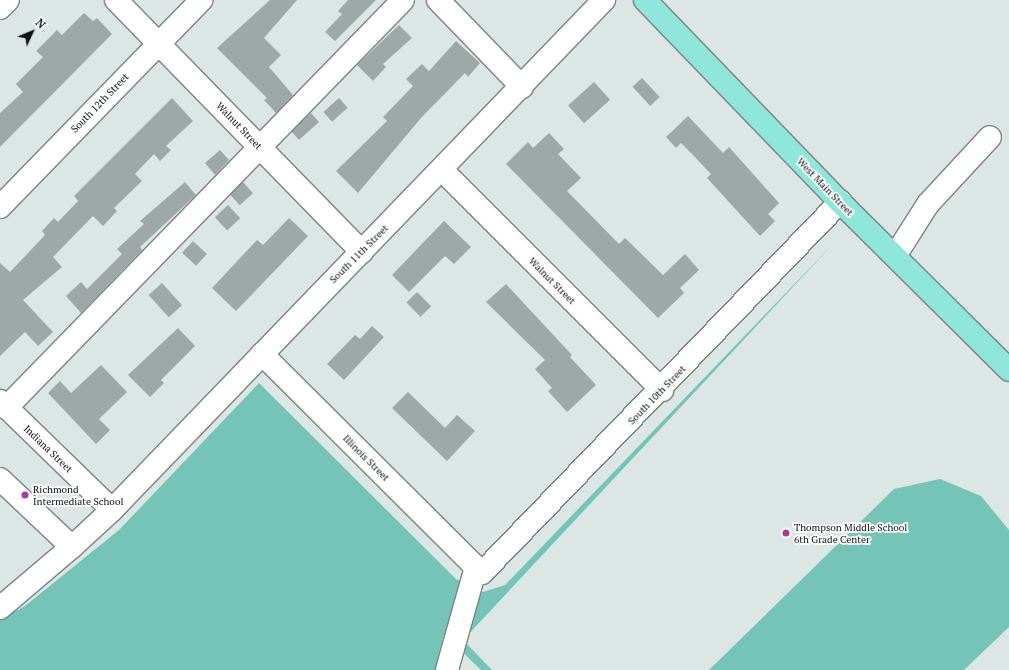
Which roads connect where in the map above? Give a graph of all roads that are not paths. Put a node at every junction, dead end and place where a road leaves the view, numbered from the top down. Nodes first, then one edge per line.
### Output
1 (8, 0) edge
2 (116, 0) edge
3 (201, 0) edge
4 (403, 0) edge
5 (438, 0) edge
6 (604, 0) edge
7 (645, 0) edge
8 (0, 8) edge
9 (158, 43) junction
10 (522, 87) junction
11 (990, 137) dead end
12 (258, 146) junction
13 (443, 171) junction
14 (840, 202) junction
15 (0, 207) edge
16 (362, 252) junction
17 (894, 256) junction
18 (262, 354) junction
19 (1009, 370) edge
20 (662, 390) junction
21 (3, 404) edge
22 (0, 479) edge
23 (113, 509) junction
24 (72, 547) junction
25 (474, 565) junction
26 (0, 608) edge
27 (447, 670) edge

1 - 8 street
2 - 9 street, Walnut Street
3 - 9 street, South 12th Street
4 - 12 street
5 - 10 street
6 - 10 street, South 11th Street
7 - 14 main road, West Main Street
9 - 12 street, Walnut Street
9 - 15 street, South 12th Street
10 - 13 street, South 11th Street
11 - 17 street
12 - 16 street, Walnut Street
12 - 21 street
13 - 16 street, South 11th Street
13 - 20 street, Walnut Street
14 - 17 main road, West Main Street
14 - 20 street, South 10th Street
16 - 18 street, South 11th Street
17 - 19 main road, West Main Street
18 - 23 street, South 11th Street
18 - 25 street, Illinois Street
20 - 25 street, South 10th Street
21 - 23 street, Indiana Street
22 - 24 street
23 - 24 street, South 11th Street
24 - 26 street, South 11th Street
25 - 27 street

